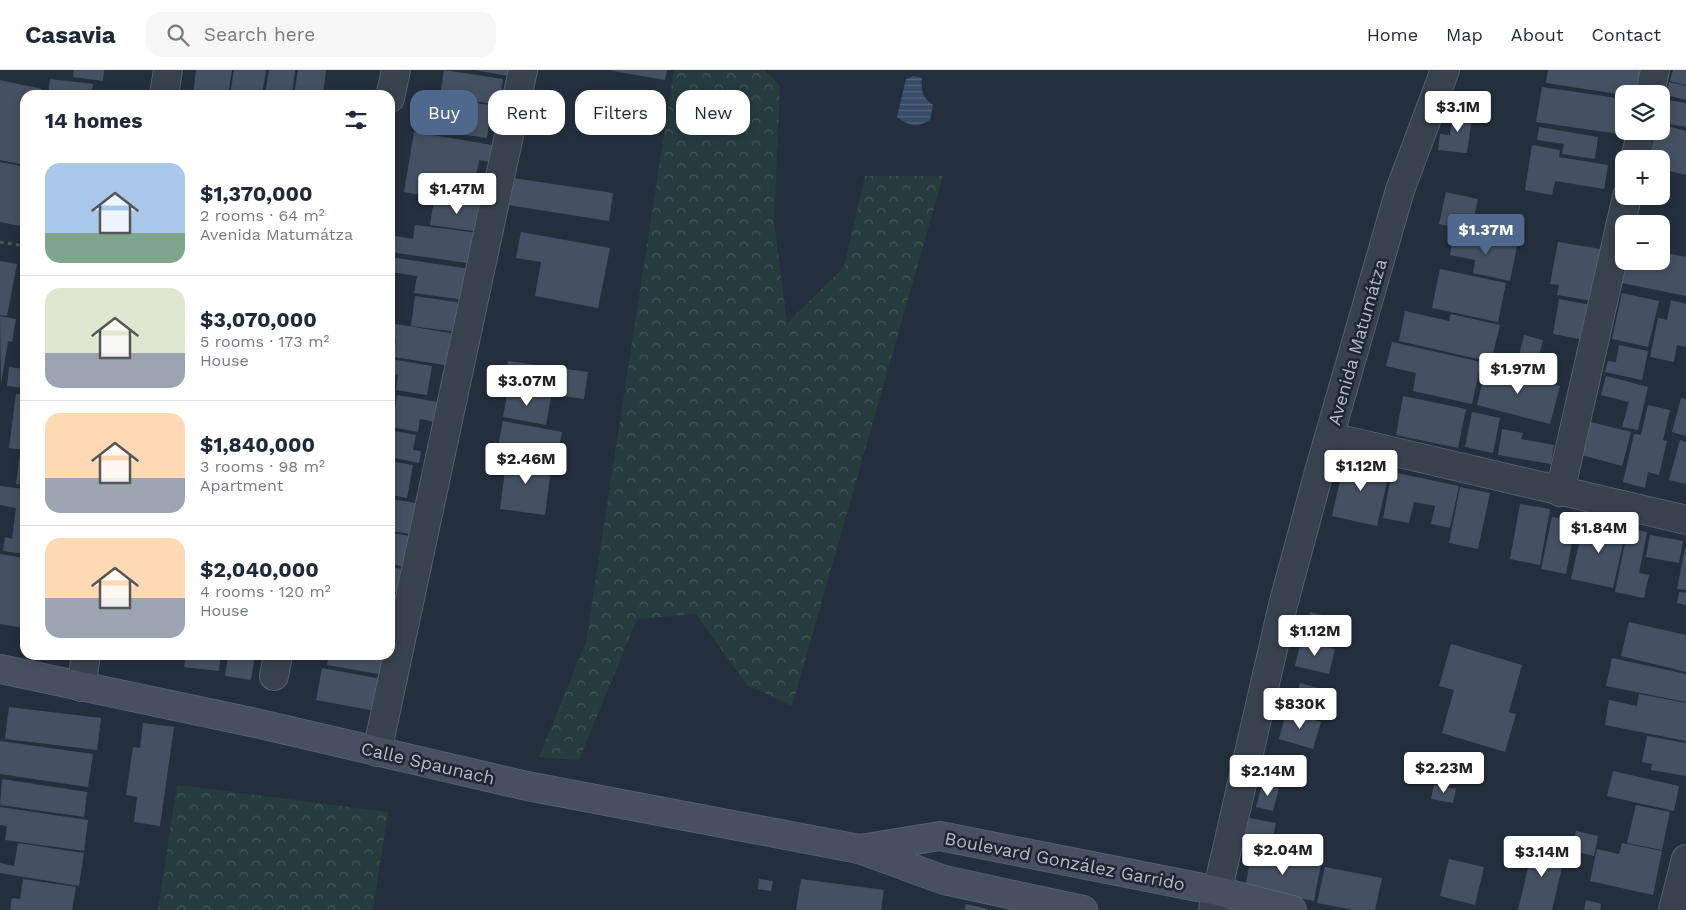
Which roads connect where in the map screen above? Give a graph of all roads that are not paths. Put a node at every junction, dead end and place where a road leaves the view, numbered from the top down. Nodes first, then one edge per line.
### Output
1 (168, 70) edge
2 (396, 70) edge
3 (523, 70) edge
4 (1445, 70) edge
5 (1655, 70) edge
6 (1652, 85) edge
7 (165, 90) edge
8 (392, 90) edge
9 (1625, 205) edge
10 (1331, 437) junction
11 (1560, 492) junction
12 (1686, 520) edge
13 (85, 660) edge
14 (0, 669) edge
15 (81, 687) junction
16 (377, 752) junction
17 (859, 849) junction
18 (1686, 860) edge
19 (1216, 901) edge
20 (1083, 910) edge
21 (1292, 910) edge
22 (1673, 910) edge

1 - 7 street
2 - 8 street
3 - 16 street
4 - 10 street, Avenida Matumátza
5 - 6 street
9 - 11 street
10 - 11 street
10 - 19 street, Avenida Matumátza
11 - 12 street
13 - 15 street
14 - 15 street, Calle Spaunach
15 - 16 street, Calle Spaunach
16 - 17 street, Calle Spaunach
17 - 19 street, Boulevard González Garrido
17 - 20 street
18 - 22 street
19 - 21 street, Boulevard González Garrido

